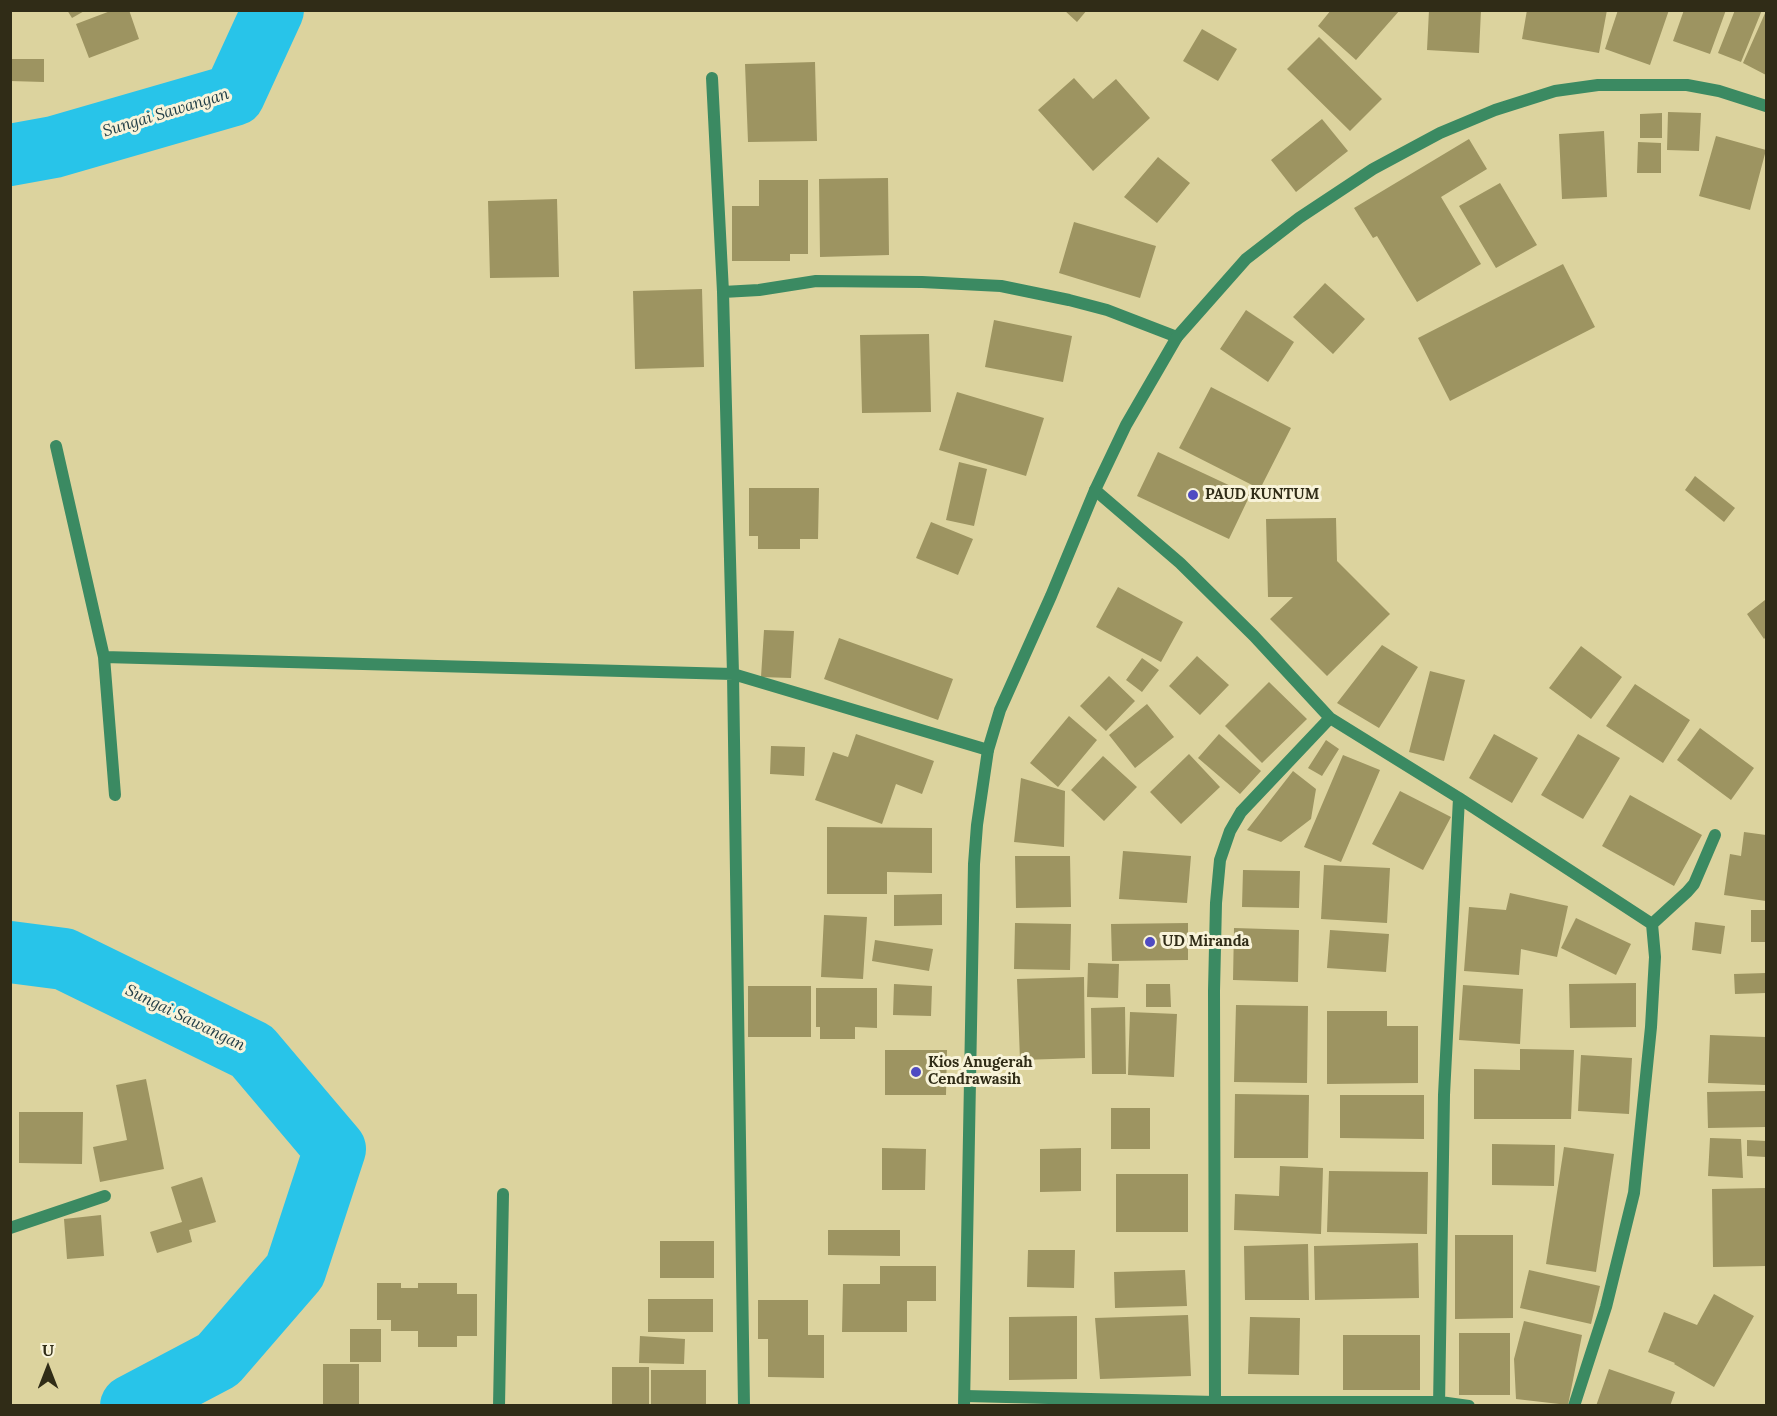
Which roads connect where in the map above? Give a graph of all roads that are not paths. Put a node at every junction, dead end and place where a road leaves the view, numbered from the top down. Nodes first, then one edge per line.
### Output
1 (712, 78) dead end
2 (1767, 106) edge
3 (723, 292) junction
4 (1177, 337) junction
5 (56, 446) dead end
6 (1095, 490) junction
7 (104, 657) junction
8 (733, 674) junction
9 (1330, 718) junction
10 (988, 750) junction
11 (115, 795) dead end
12 (1459, 798) junction
13 (1715, 835) dead end
14 (1652, 924) junction
15 (503, 1194) dead end
16 (105, 1196) dead end
17 (10, 1228) edge
18 (964, 1401) edge
19 (1215, 1404) edge
20 (1440, 1404) edge
21 (499, 1406) edge
22 (744, 1406) edge
23 (1469, 1406) edge
24 (1574, 1406) edge

1 - 3 street
2 - 4 street
3 - 4 street
3 - 8 street
4 - 6 street
5 - 7 street
6 - 9 street
6 - 10 street
7 - 8 street
7 - 11 street
8 - 10 street
8 - 22 street
9 - 12 street
9 - 19 street
10 - 18 street
12 - 14 street
12 - 20 street
13 - 14 street
14 - 24 street
15 - 21 street
16 - 17 street
18 - 19 street
19 - 20 street
20 - 23 street

